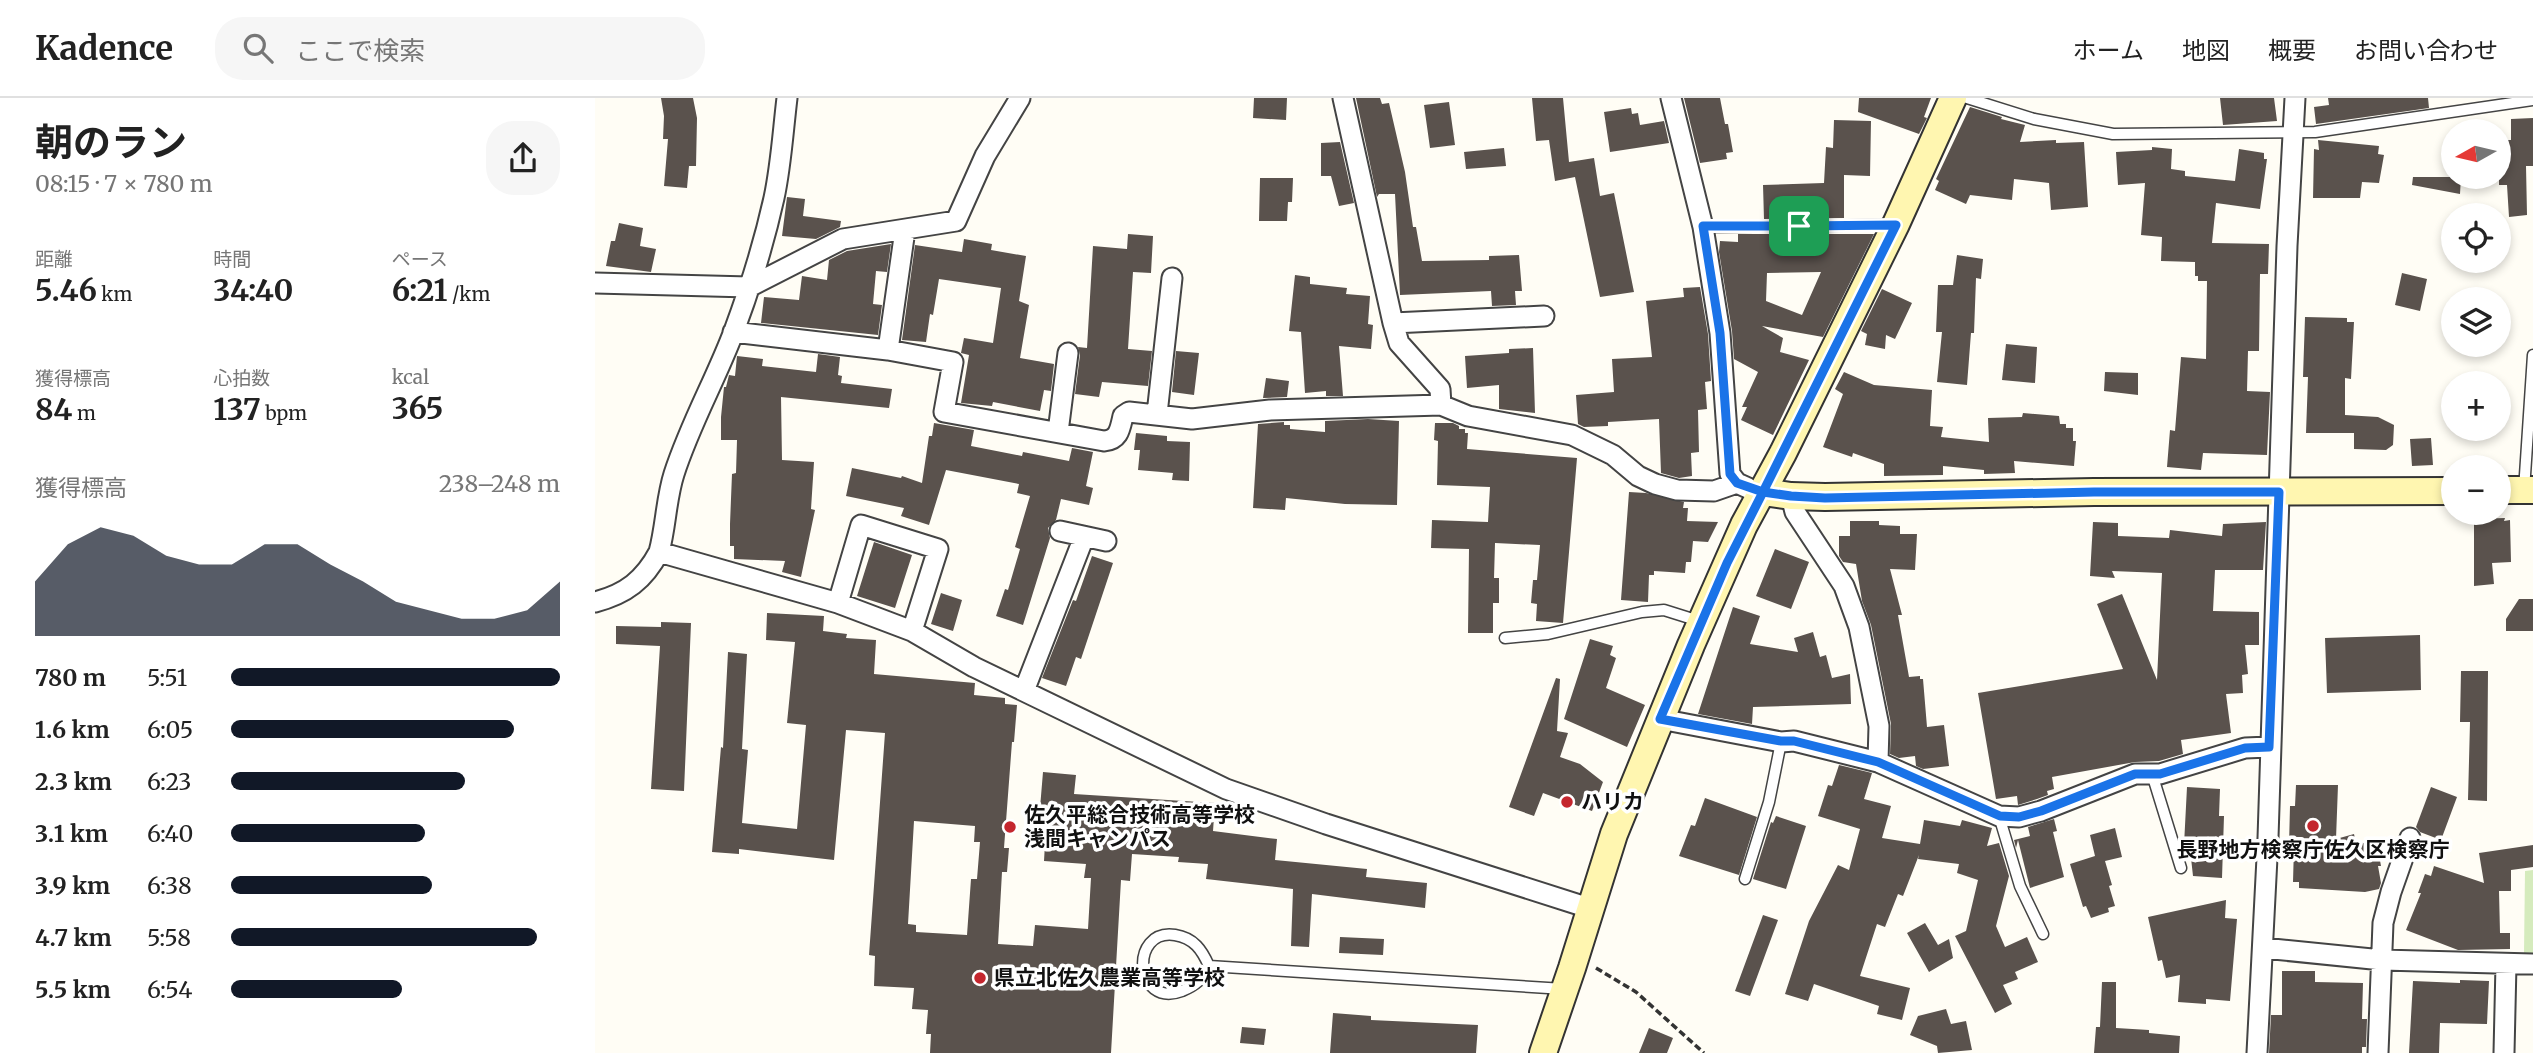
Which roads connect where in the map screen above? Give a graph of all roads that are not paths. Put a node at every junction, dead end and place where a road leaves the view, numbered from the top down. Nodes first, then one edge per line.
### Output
1 (787, 98) edge
2 (1020, 98) edge
3 (1343, 98) edge
4 (1671, 98) edge
5 (1953, 98) edge
6 (1967, 98) edge
7 (2295, 98) edge
8 (2533, 100) edge
9 (2294, 132) junction
10 (1896, 225) junction
11 (1703, 226) junction
12 (905, 230) junction
13 (1172, 278) dead end
14 (595, 283) edge
15 (749, 287) junction
16 (1544, 316) dead end
17 (1393, 323) junction
18 (733, 332) junction
19 (888, 350) junction
20 (1068, 352) dead end
21 (2533, 355) edge
22 (1441, 405) junction
23 (1157, 414) junction
24 (1058, 432) junction
25 (1737, 483) junction
26 (2519, 490) edge
27 (2441, 491) edge
28 (1763, 492) junction
29 (2279, 492) junction
30 (1791, 496) junction
31 (1060, 531) dead end
32 (1084, 537) junction
33 (1106, 541) dead end
34 (659, 552) junction
35 (595, 602) edge
36 (838, 603) junction
37 (1701, 622) junction
38 (912, 631) junction
39 (1505, 638) dead end
40 (1024, 691) junction
41 (1660, 719) junction
42 (1781, 741) junction
43 (2269, 747) junction
44 (1878, 762) junction
45 (2152, 774) junction
46 (2000, 816) junction
47 (2410, 838) dead end
48 (2181, 868) dead end
49 (1745, 879) dead end
50 (1589, 908) junction
51 (2043, 934) dead end
52 (2263, 948) junction
53 (2382, 960) junction
54 (2506, 964) junction
55 (2533, 964) edge
56 (1209, 966) junction
57 (1564, 989) junction
58 (1543, 1053) edge
59 (2257, 1053) edge
60 (2378, 1053) edge
61 (2504, 1053) edge

1 - 15 street
2 - 12 street
3 - 17 street
4 - 11 street
5 - 10 street
6 - 9 lane
7 - 9 street
8 - 9 lane
9 - 29 street
10 - 11 lane
10 - 28 street
11 - 25 street
12 - 15 street
12 - 19 street
13 - 23 street
14 - 15 street
15 - 18 street
16 - 17 street
17 - 22 street
18 - 19 street
18 - 34 street
19 - 24 street
20 - 24 street
21 - 26 lane
22 - 23 street
22 - 25 street
23 - 24 street
25 - 28 street
27 - 29 street
28 - 30 street
28 - 37 street
29 - 30 street
29 - 43 street
30 - 44 street
31 - 32 street
32 - 33 street
32 - 40 street
34 - 35 street
34 - 36 street
36 - 38 street
36 - 38 street
37 - 39 lane
37 - 41 street
38 - 40 street
40 - 50 street
41 - 42 street
41 - 50 street
42 - 44 street
42 - 49 lane
43 - 45 street
43 - 52 street
44 - 46 street
45 - 46 street
45 - 48 lane
46 - 51 lane
47 - 53 street
50 - 57 street
52 - 53 street
52 - 59 street
53 - 54 street
53 - 60 street
54 - 55 street
54 - 61 street
56 - 56 lane
56 - 57 lane
57 - 58 street

